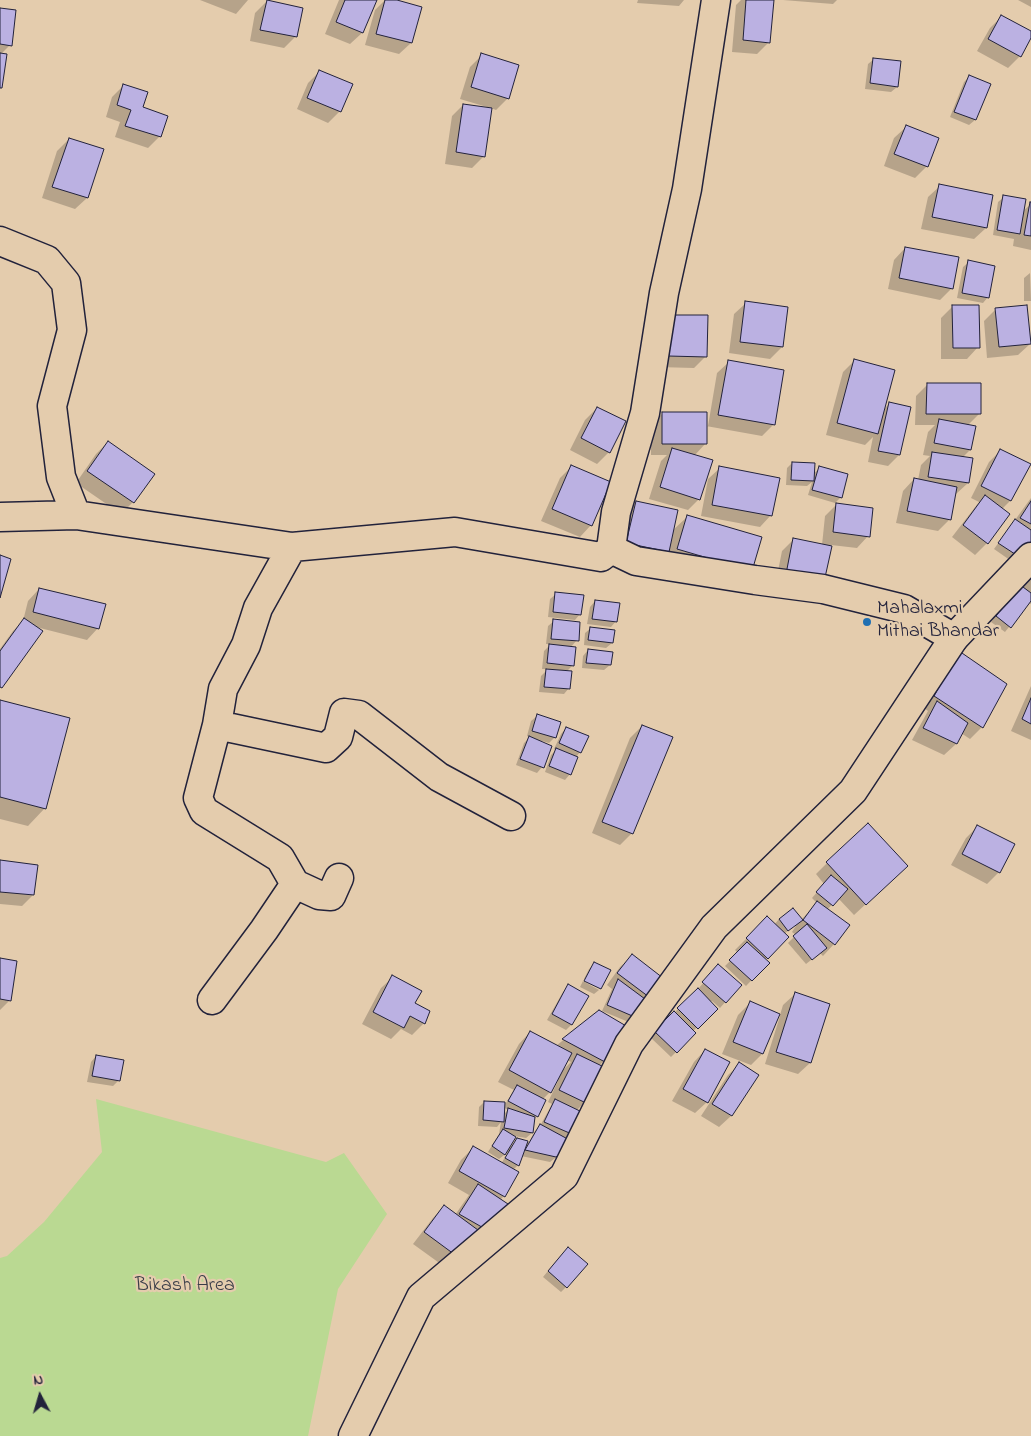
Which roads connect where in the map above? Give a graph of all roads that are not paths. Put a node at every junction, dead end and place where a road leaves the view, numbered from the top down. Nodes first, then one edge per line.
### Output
1 (716, 0) edge
2 (0, 241) edge
3 (76, 515) junction
4 (0, 517) edge
5 (292, 547) junction
6 (611, 549) junction
7 (1031, 557) edge
8 (954, 638) junction
9 (217, 725) junction
10 (511, 816) dead end
11 (339, 878) dead end
12 (295, 884) junction
13 (212, 1000) dead end
14 (353, 1436) edge

1 - 6 street
2 - 3 street
3 - 4 street
3 - 5 street
5 - 6 street
5 - 9 street
6 - 8 street
7 - 8 street
8 - 14 street
9 - 10 street
9 - 12 street
11 - 12 street
12 - 13 street

